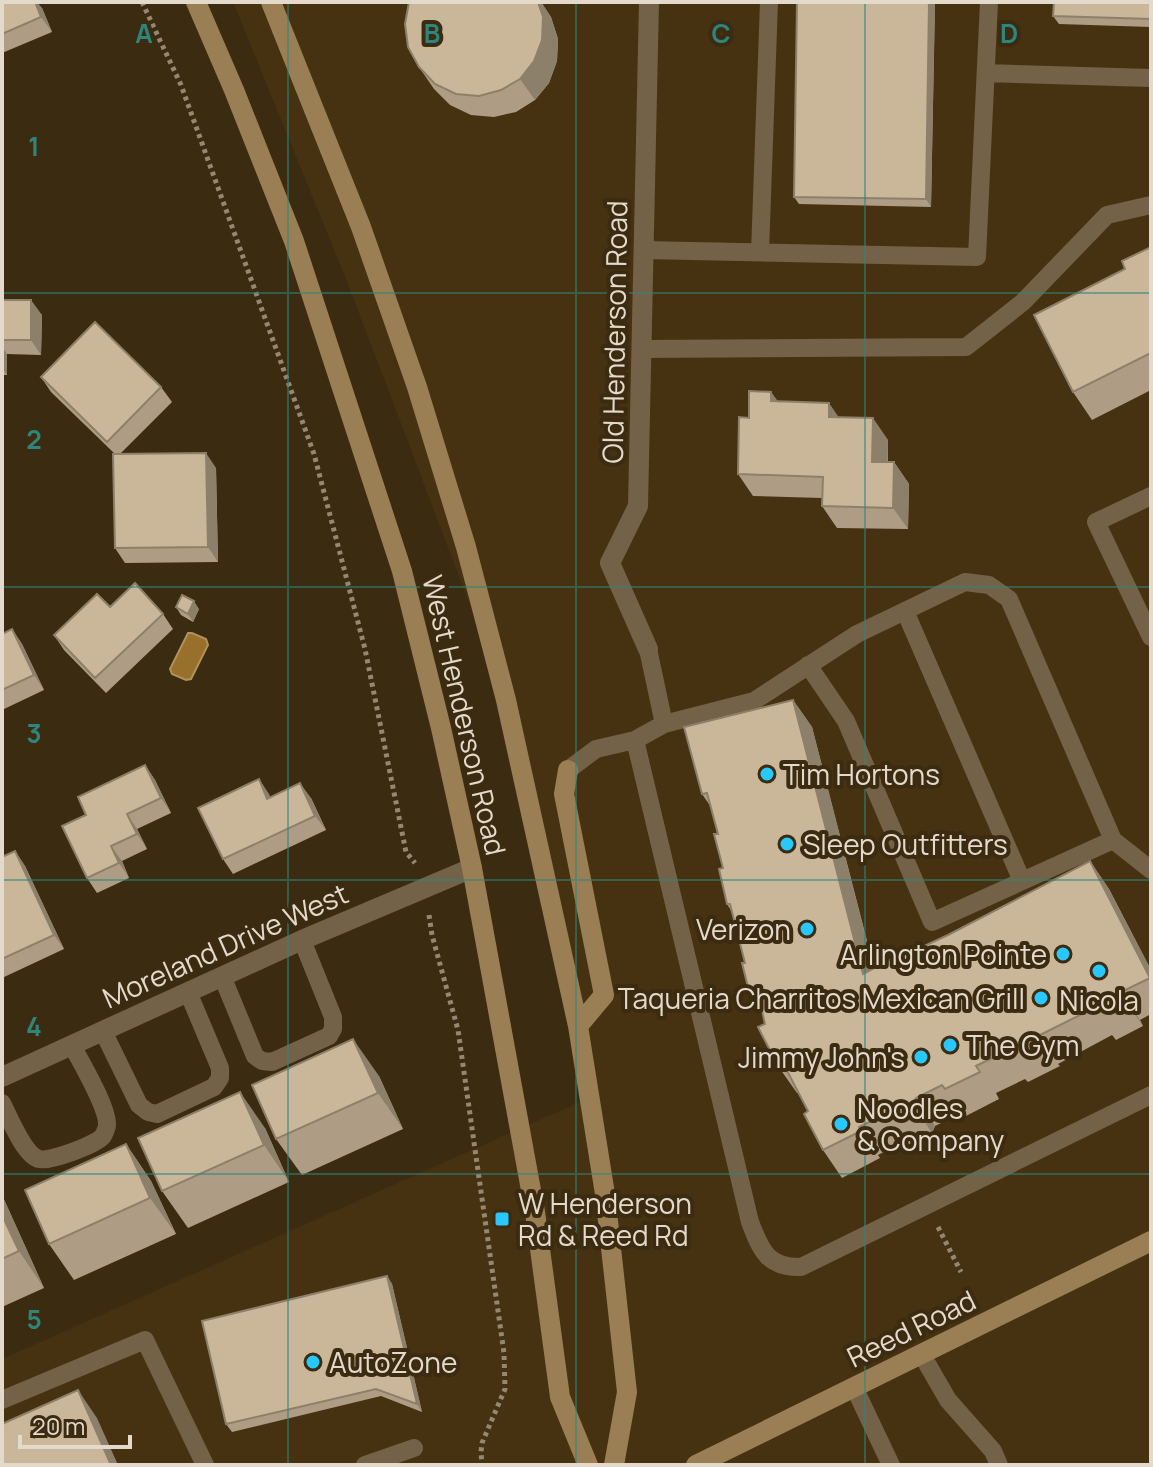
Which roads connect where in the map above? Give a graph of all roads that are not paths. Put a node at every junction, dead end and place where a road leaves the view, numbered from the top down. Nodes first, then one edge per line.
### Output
1 (196, 2) edge
2 (271, 2) edge
3 (649, 2) edge
4 (769, 2) edge
5 (989, 2) edge
6 (986, 73) junction
7 (1151, 78) edge
8 (1151, 205) edge
9 (644, 250) junction
10 (760, 252) junction
11 (642, 349) junction
12 (1151, 496) edge
13 (905, 611) junction
14 (1151, 637) edge
15 (648, 649) joint
16 (808, 665) junction
17 (664, 724) junction
18 (635, 740) junction
19 (568, 770) joint
20 (1113, 840) junction
21 (472, 868) junction
22 (1151, 870) edge
23 (1022, 881) junction
24 (302, 940) junction
25 (222, 976) junction
26 (188, 992) junction
27 (578, 1026) junction
28 (103, 1031) junction
29 (72, 1045) junction
30 (2, 1077) edge
31 (1151, 1095) edge
32 (2, 1103) edge
33 (1151, 1241) edge
34 (922, 1355) junction
35 (854, 1387) junction
36 (2, 1400) edge
37 (414, 1448) dead end
38 (205, 1465) edge
39 (365, 1465) edge
40 (588, 1465) edge
41 (614, 1465) edge
42 (696, 1465) edge
43 (891, 1465) edge
44 (999, 1465) edge

1 - 21 main road, West Henderson Road
2 - 27 main road, West Henderson Road
3 - 9 street, Old Henderson Road
4 - 10 lane
5 - 6 lane
6 - 7 lane
6 - 10 lane
8 - 11 lane
9 - 10 lane
9 - 11 street, Old Henderson Road
11 - 15 street, Old Henderson Road
12 - 14 lane
13 - 16 lane
13 - 20 lane
13 - 23 lane
15 - 17 lane
16 - 17 lane
16 - 23 lane
17 - 18 lane
18 - 19 lane
18 - 31 lane
19 - 27 main road
20 - 22 lane
20 - 23 lane
21 - 24 street, Moreland Drive West
21 - 40 main road, West Henderson Road
24 - 25 street, Moreland Drive West
24 - 25 lane
25 - 26 street, Moreland Drive West
26 - 28 street, Moreland Drive West
26 - 28 lane
27 - 41 main road, West Henderson Road
28 - 29 street, Moreland Drive West
29 - 30 street, Moreland Drive West
29 - 32 lane
33 - 34 main road, Reed Road
34 - 35 main road, Reed Road
34 - 44 lane
35 - 42 main road, Reed Road
35 - 43 lane
36 - 38 lane
37 - 39 lane

